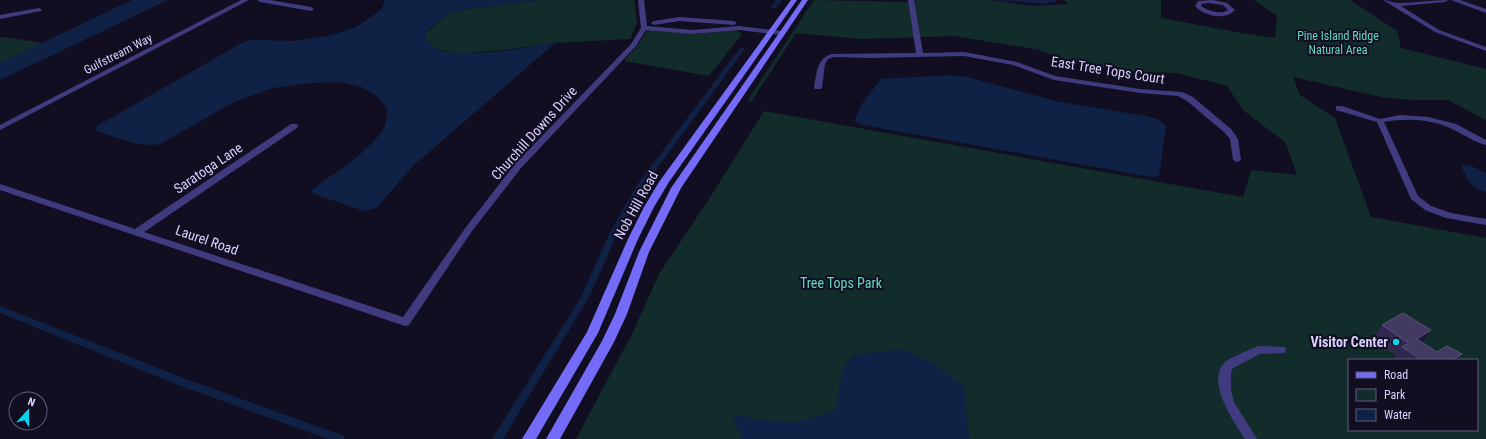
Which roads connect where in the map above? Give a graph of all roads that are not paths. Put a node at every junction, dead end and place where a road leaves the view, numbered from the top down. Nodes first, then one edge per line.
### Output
1 (246, 0) edge
2 (260, 0) edge
3 (641, 0) edge
4 (794, 0) edge
5 (805, 0) edge
6 (911, 0) edge
7 (1386, 0) edge
8 (1445, 0) edge
9 (1454, 0) edge
10 (1216, 1) edge
11 (1396, 5) junction
12 (311, 9) dead end
13 (39, 10) dead end
14 (1486, 12) edge
15 (0, 17) edge
16 (665, 22) junction
17 (644, 25) junction
18 (672, 30) junction
19 (778, 30) junction
20 (1486, 49) edge
21 (920, 55) junction
22 (818, 87) dead end
23 (1340, 108) dead end
24 (1380, 121) junction
25 (294, 126) dead end
26 (0, 128) edge
27 (1486, 143) edge
28 (1236, 160) dead end
29 (0, 187) edge
30 (1486, 222) edge
31 (137, 232) junction
32 (405, 322) joint
33 (1282, 350) dead end
34 (529, 439) edge
35 (553, 439) edge
36 (1251, 439) edge

1 - 26 street, Gulfstream Way
2 - 12 street
3 - 17 street
4 - 19 main road, Nob Hill Road
5 - 19 main road, Nob Hill Road
6 - 21 street
7 - 11 street
8 - 11 street
9 - 14 street
10 - 10 street
11 - 20 street
13 - 15 street
16 - 17 street
16 - 18 street
16 - 19 street
17 - 18 street
17 - 32 street, Churchill Downs Drive
18 - 19 street
19 - 34 main road, Nob Hill Road
19 - 35 main road, Nob Hill Road
21 - 22 street, East Tree Tops Court
21 - 28 street, East Tree Tops Court
23 - 24 street
24 - 27 street
24 - 30 street
25 - 31 street, Saratoga Lane
29 - 31 street, Laurel Road
31 - 32 street, Laurel Road
33 - 36 street

